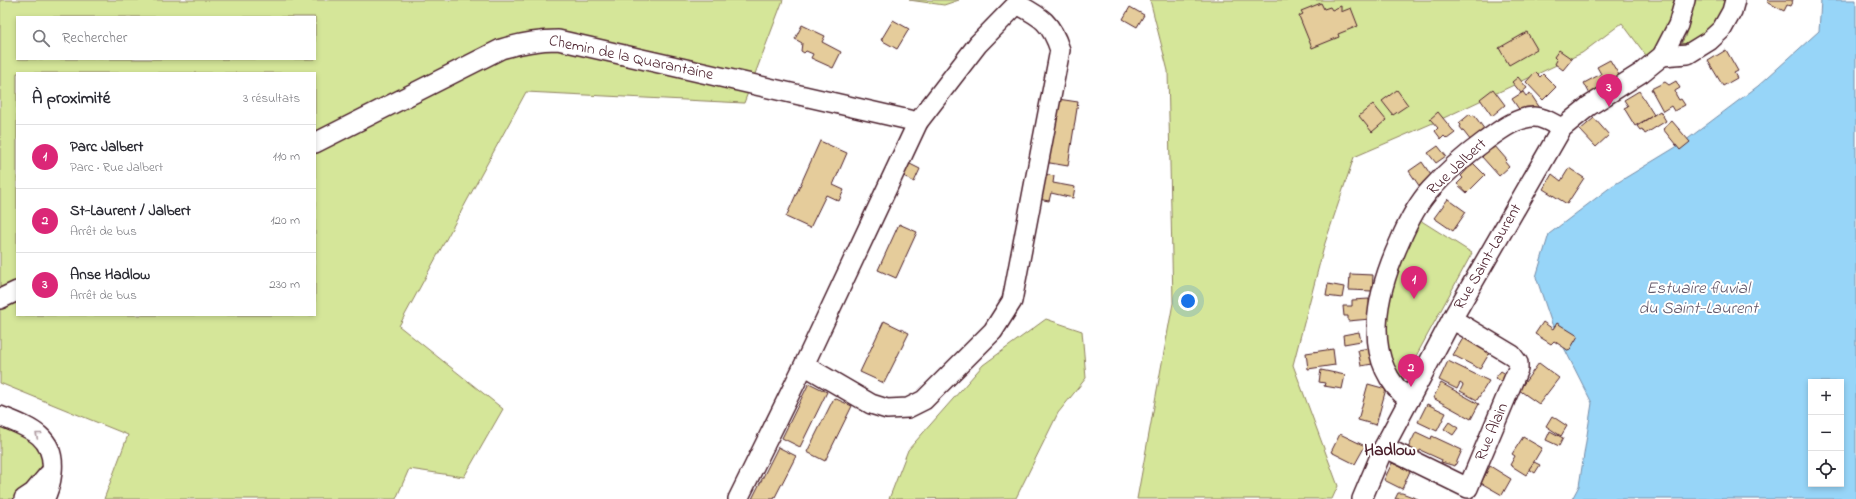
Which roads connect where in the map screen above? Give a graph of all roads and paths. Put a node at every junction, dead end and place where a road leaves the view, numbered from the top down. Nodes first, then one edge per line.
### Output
1 (1685, 0) edge
2 (1735, 0) edge
3 (1662, 56) junction
4 (918, 122) junction
5 (1562, 128) junction
6 (316, 142) edge
7 (16, 291) edge
8 (0, 299) edge
9 (1452, 319) junction
10 (804, 365) junction
11 (1409, 400) junction
12 (0, 416) edge
13 (1384, 447) junction
14 (52, 469) junction
15 (24, 499) edge
16 (44, 499) edge
17 (738, 499) edge
18 (1362, 499) edge

1 - 3 street, Rue Saint-Laurent
2 - 3 street
3 - 5 street, Rue Saint-Laurent
4 - 6 street, Chemin de la Quarantaine
4 - 10 street
4 - 10 street
5 - 9 street, Rue Saint-Laurent
5 - 11 street, Rue Jalbert
7 - 8 street
9 - 11 street, Rue Saint-Laurent
9 - 13 street, Rue Alain
10 - 17 street
11 - 13 street, Rue Saint-Laurent
14 -> 12 street
13 - 18 street, Rue Saint-Laurent
14 - 15 street
14 - 16 street

